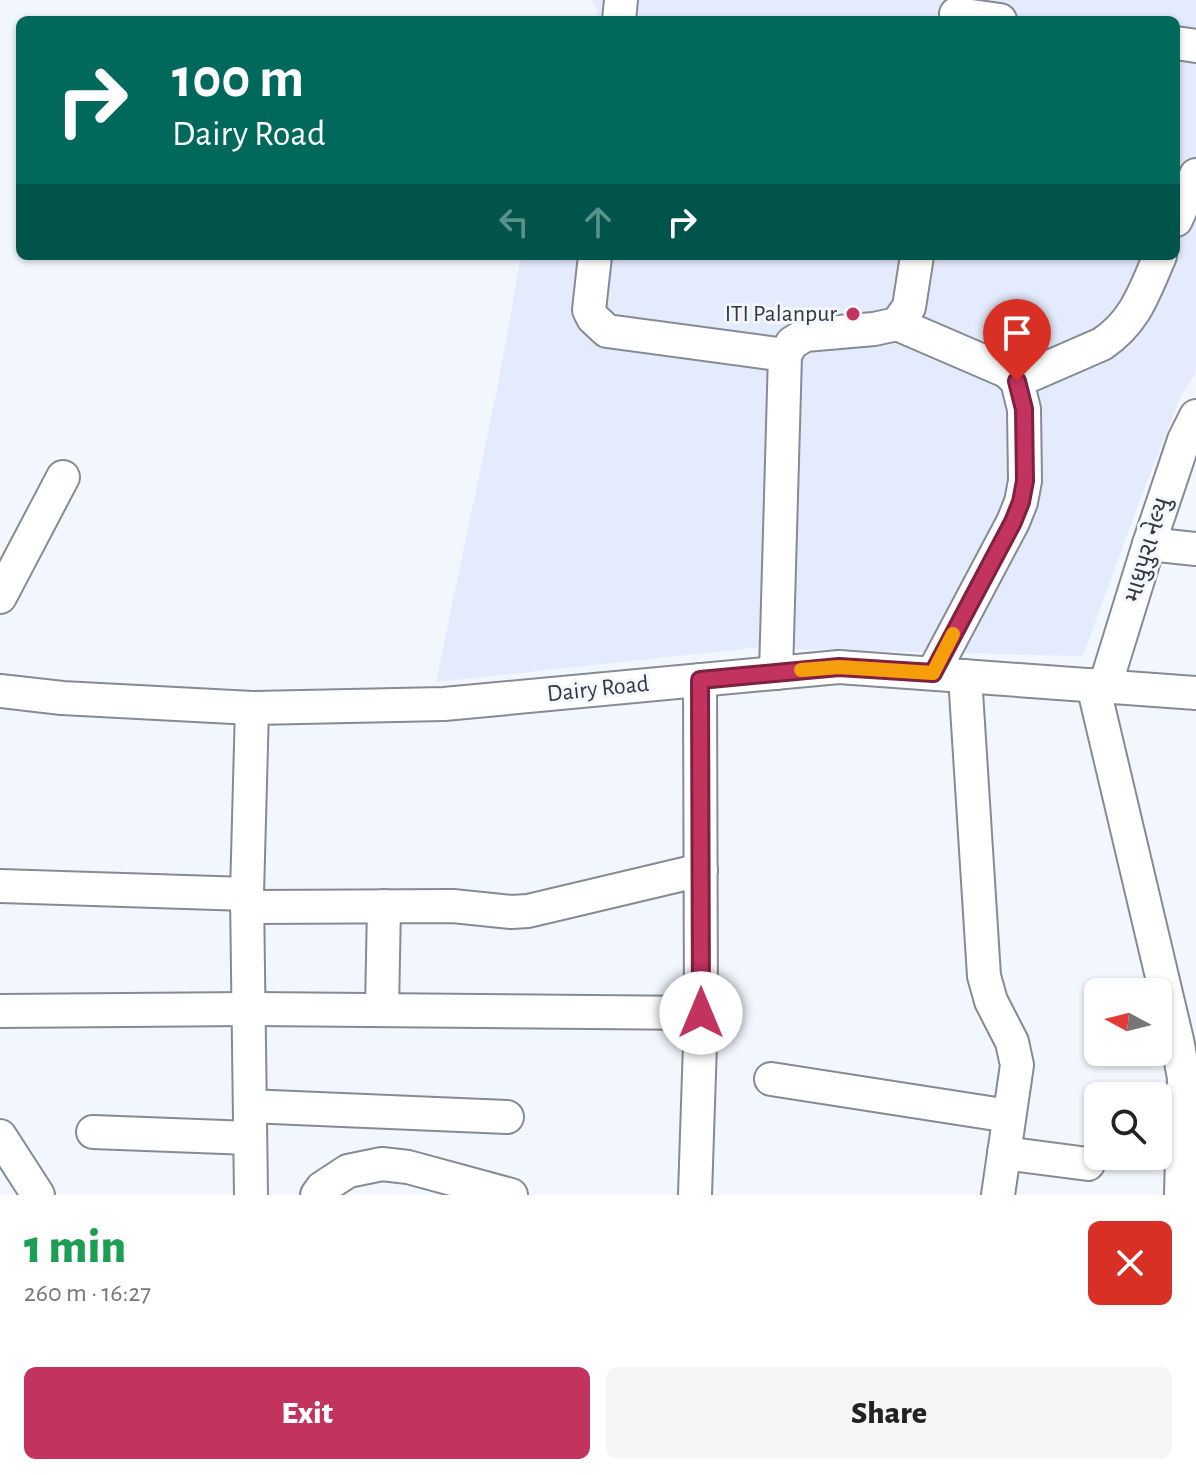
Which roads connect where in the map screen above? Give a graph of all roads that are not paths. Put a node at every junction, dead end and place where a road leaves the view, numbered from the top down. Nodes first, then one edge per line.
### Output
1 (956, 11) edge
2 (980, 16) edge
3 (1196, 175) edge
4 (1180, 211) edge
5 (595, 260) edge
6 (916, 260) edge
7 (1158, 260) edge
8 (897, 324) junction
9 (785, 355) junction
10 (1017, 381) junction
11 (1192, 433) edge
12 (63, 477) dead end
13 (1149, 544) junction
14 (1196, 549) edge
15 (0, 597) edge
16 (776, 673) junction
17 (933, 673) junction
18 (965, 676) junction
19 (700, 680) junction
20 (1099, 686) junction
21 (0, 691) edge
22 (1196, 693) edge
23 (252, 708) junction
24 (701, 870) junction
25 (0, 886) edge
26 (247, 900) junction
27 (384, 906) junction
28 (249, 1009) junction
29 (382, 1010) junction
30 (0, 1011) edge
31 (701, 1013) junction
32 (771, 1079) dead end
33 (1009, 1116) junction
34 (507, 1117) dead end
35 (250, 1122) junction
36 (93, 1132) dead end
37 (0, 1136) edge
38 (1004, 1153) junction
39 (1084, 1163) edge
40 (1186, 1182) edge
41 (38, 1195) edge
42 (251, 1195) edge
43 (317, 1195) edge
44 (511, 1195) edge
45 (695, 1195) edge
46 (998, 1195) edge

1 - 2 street
3 - 4 street
5 - 9 street
6 - 8 street
7 - 10 street
8 - 9 street
8 - 10 street
9 - 16 street
10 - 17 street
11 - 13 street, માધુપુરા નેલ્યુ
12 - 15 street
13 - 14 street
13 - 20 street, માધુપુરા નેલ્યુ
16 - 17 street, Dairy Road
16 - 19 street, Dairy Road
17 - 18 street, Dairy Road
18 - 20 street, Dairy Road
18 - 33 street
19 - 23 street, Dairy Road
19 - 24 street
20 - 22 street, Dairy Road
20 - 40 street
21 - 23 street, Dairy Road
23 - 26 street
24 - 27 street
24 - 31 street
25 - 26 street
26 - 27 street
26 - 28 street
27 - 29 street
28 - 29 street
28 - 30 street
28 - 35 street
29 - 31 street
31 - 45 street
32 - 33 street
33 - 38 street
34 - 35 street
35 - 36 street
35 - 42 street
37 - 41 street
38 - 39 street
38 - 46 street
43 - 44 street

